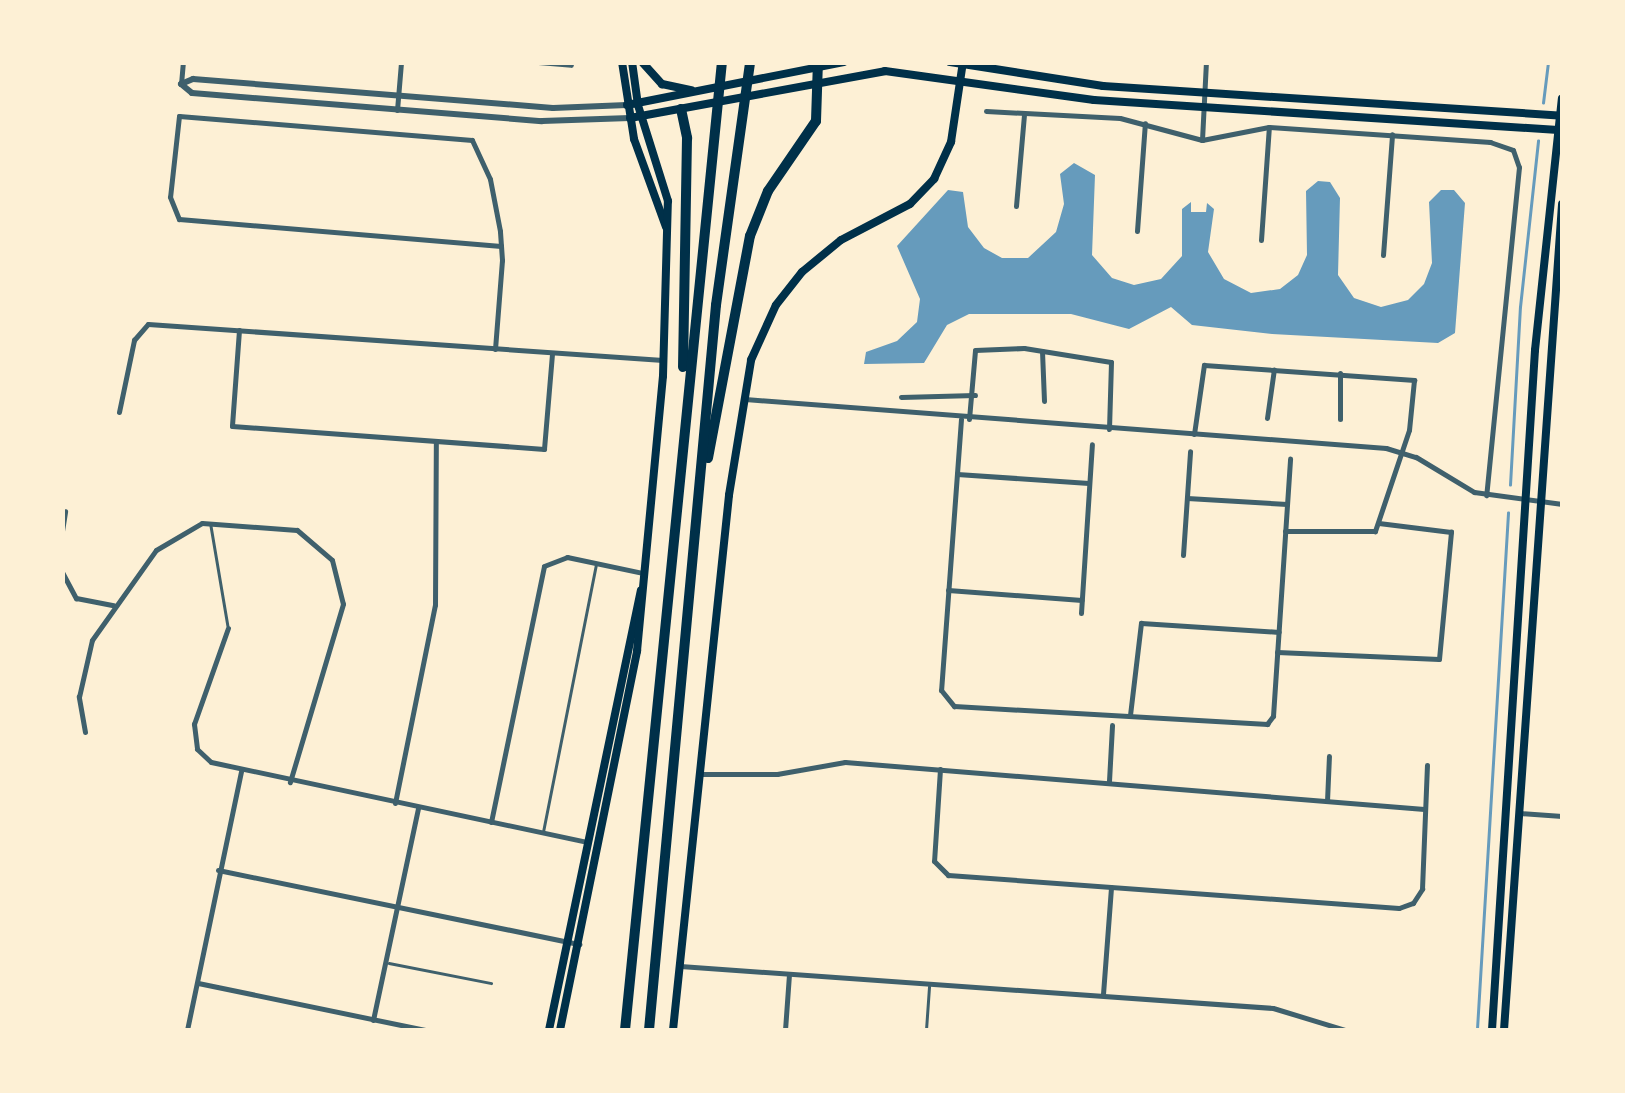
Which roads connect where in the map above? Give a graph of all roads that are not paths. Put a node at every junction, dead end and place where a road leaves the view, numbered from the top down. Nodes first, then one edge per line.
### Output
1 (184, 62) edge
2 (401, 62) edge
3 (538, 62) edge
4 (622, 62) edge
5 (632, 62) edge
6 (642, 62) edge
7 (722, 62) edge
8 (750, 62) edge
9 (844, 62) edge
10 (950, 62) edge
11 (1206, 62) edge
12 (550, 63) edge
13 (963, 64) edge
14 (571, 65) dead end
15 (819, 70) edge
16 (961, 81) junction
17 (181, 84) junction
18 (696, 91) junction
19 (1204, 93) junction
20 (398, 94) junction
21 (1562, 98) edge
22 (638, 105) junction
23 (1204, 105) junction
24 (627, 106) junction
25 (682, 109) junction
26 (397, 110) junction
27 (986, 111) dead end
28 (1024, 115) junction
29 (642, 116) junction
30 (1562, 116) edge
31 (630, 118) junction
32 (1145, 123) junction
33 (1269, 127) junction
34 (1561, 130) edge
35 (1392, 134) junction
36 (1202, 140) junction
37 (1562, 204) edge
38 (1016, 206) dead end
39 (666, 227) junction
40 (1138, 231) dead end
41 (1261, 240) dead end
42 (502, 246) junction
43 (1383, 256) dead end
44 (239, 330) junction
45 (495, 349) junction
46 (1042, 351) junction
47 (552, 353) junction
48 (664, 360) junction
49 (1274, 369) junction
50 (1340, 374) junction
51 (974, 395) junction
52 (742, 398) junction
53 (901, 398) dead end
54 (1044, 400) dead end
55 (119, 412) dead end
56 (684, 414) junction
57 (1267, 418) dead end
58 (1340, 419) dead end
59 (965, 420) junction
60 (1109, 429) junction
61 (1194, 435) junction
62 (436, 441) junction
63 (1092, 444) dead end
64 (1190, 452) dead end
65 (1403, 452) junction
66 (1290, 460) dead end
67 (957, 474) junction
68 (1090, 484) junction
69 (700, 493) junction
70 (1486, 496) junction
71 (1186, 498) junction
72 (1527, 501) junction
73 (1538, 502) junction
74 (1287, 504) junction
75 (1562, 504) edge
76 (65, 511) edge
77 (210, 522) junction
78 (1379, 523) junction
79 (62, 531) edge
80 (1286, 531) junction
81 (1183, 555) dead end
82 (596, 563) junction
83 (62, 572) edge
84 (643, 573) junction
85 (948, 590) junction
86 (1082, 600) junction
87 (112, 605) junction
88 (1082, 613) dead end
89 (228, 628) joint
90 (1278, 632) junction
91 (1278, 652) junction
92 (1130, 715) junction
93 (1112, 725) dead end
94 (85, 732) dead end
95 (1330, 756) dead end
96 (1427, 765) dead end
97 (940, 769) junction
98 (242, 772) junction
99 (701, 774) junction
100 (1109, 780) junction
101 (290, 782) junction
102 (1327, 801) junction
103 (396, 803) junction
104 (418, 808) junction
105 (1424, 808) junction
106 (1520, 813) junction
107 (1562, 816) edge
108 (491, 822) junction
109 (543, 833) junction
110 (594, 844) junction
111 (218, 870) junction
112 (1111, 887) junction
113 (398, 906) junction
114 (574, 943) junction
115 (386, 962) junction
116 (680, 966) junction
117 (789, 974) junction
118 (196, 983) junction
119 (491, 983) dead end
120 (929, 983) junction
121 (1103, 994) junction
122 (374, 1020) junction
123 (1320, 1022) junction
124 (187, 1030) edge
125 (425, 1030) edge
126 (550, 1030) edge
127 (560, 1030) edge
128 (626, 1030) edge
129 (649, 1030) edge
130 (673, 1030) edge
131 (786, 1030) edge
132 (926, 1030) edge
133 (1319, 1030) edge
134 (1345, 1030) edge
135 (1492, 1030) edge
136 (1504, 1030) edge

1 - 17 street
2 - 20 street
3 - 12 street
4 - 24 main road
5 - 22 main road
6 - 18 main road
7 - 56 highway
8 - 69 highway
9 - 15 main road
10 - 13 main road
11 - 19 street
12 - 14 street
13 - 16 main road
13 - 19 main road
15 - 16 main road
15 - 18 main road
15 - 25 main road
15 - 69 highway
16 - 23 main road
16 - 52 main road
17 - 20 street
17 - 26 street
18 - 22 main road
19 - 23 street
19 - 30 main road
20 - 24 street
20 - 26 street
21 - 30 main road
22 - 24 main road
22 - 29 main road
23 - 34 main road
23 - 36 street
24 - 31 main road
25 - 29 main road
25 - 56 highway
26 - 31 street
27 - 28 street
28 - 32 street
28 - 38 street
29 - 31 main road
29 - 39 main road
30 - 34 main road
31 - 39 main road
32 - 36 street
32 - 40 street
33 - 35 street
33 - 36 street
33 - 41 street
34 - 72 main road
35 - 43 street
35 - 70 street
37 - 73 main road
39 - 48 main road
42 - 42 street
42 - 45 street
44 - 45 street
44 - 55 street
44 - 62 street
45 - 47 street
46 - 51 street
46 - 54 street
46 - 60 street
47 - 48 street
47 - 62 street
48 - 84 main road
49 - 50 street
49 - 57 street
49 - 61 street
50 - 58 street
50 - 65 street
51 - 53 street
51 - 59 street
52 - 59 street
52 - 99 main road
56 - 128 highway
59 - 60 street
59 - 67 street
60 - 61 street
61 - 65 street
62 - 103 street
63 - 68 street
64 - 71 street
65 - 70 street
65 - 78 street
66 - 74 street
67 - 68 street
67 - 85 street
68 - 86 street
69 - 129 highway
70 - 72 street
71 - 74 street
71 - 81 street
72 - 73 street
72 - 135 main road
73 - 75 street
73 - 106 main road
74 - 80 street
76 - 79 street
77 - 87 street
77 - 89 lane
77 - 101 street
78 - 80 street
78 - 91 street
80 - 90 street
82 - 84 street
82 - 108 street
82 - 109 lane
83 - 87 street
84 - 110 main road
85 - 86 street
85 - 92 street
86 - 88 street
87 - 94 street
89 - 98 street
90 - 91 street
90 - 92 street
91 - 92 street
93 - 100 street
95 - 102 street
96 - 105 street
97 - 99 street
97 - 100 street
97 - 112 street
98 - 101 street
98 - 111 street
99 - 116 main road
100 - 102 street
101 - 103 street
102 - 105 street
103 - 104 street
104 - 108 street
104 - 113 street
105 - 112 street
106 - 107 street
106 - 136 main road
108 - 109 street
109 - 110 street
110 - 114 main road
111 - 113 street
111 - 118 street
112 - 121 street
113 - 114 street
113 - 115 street
114 - 126 main road
114 - 127 main road
115 - 119 lane
115 - 122 street
116 - 117 street
116 - 130 main road
117 - 120 street
117 - 131 street
118 - 122 street
118 - 124 street
120 - 121 street
120 - 132 lane
121 - 123 street
122 - 125 street
123 - 133 street
123 - 134 street

